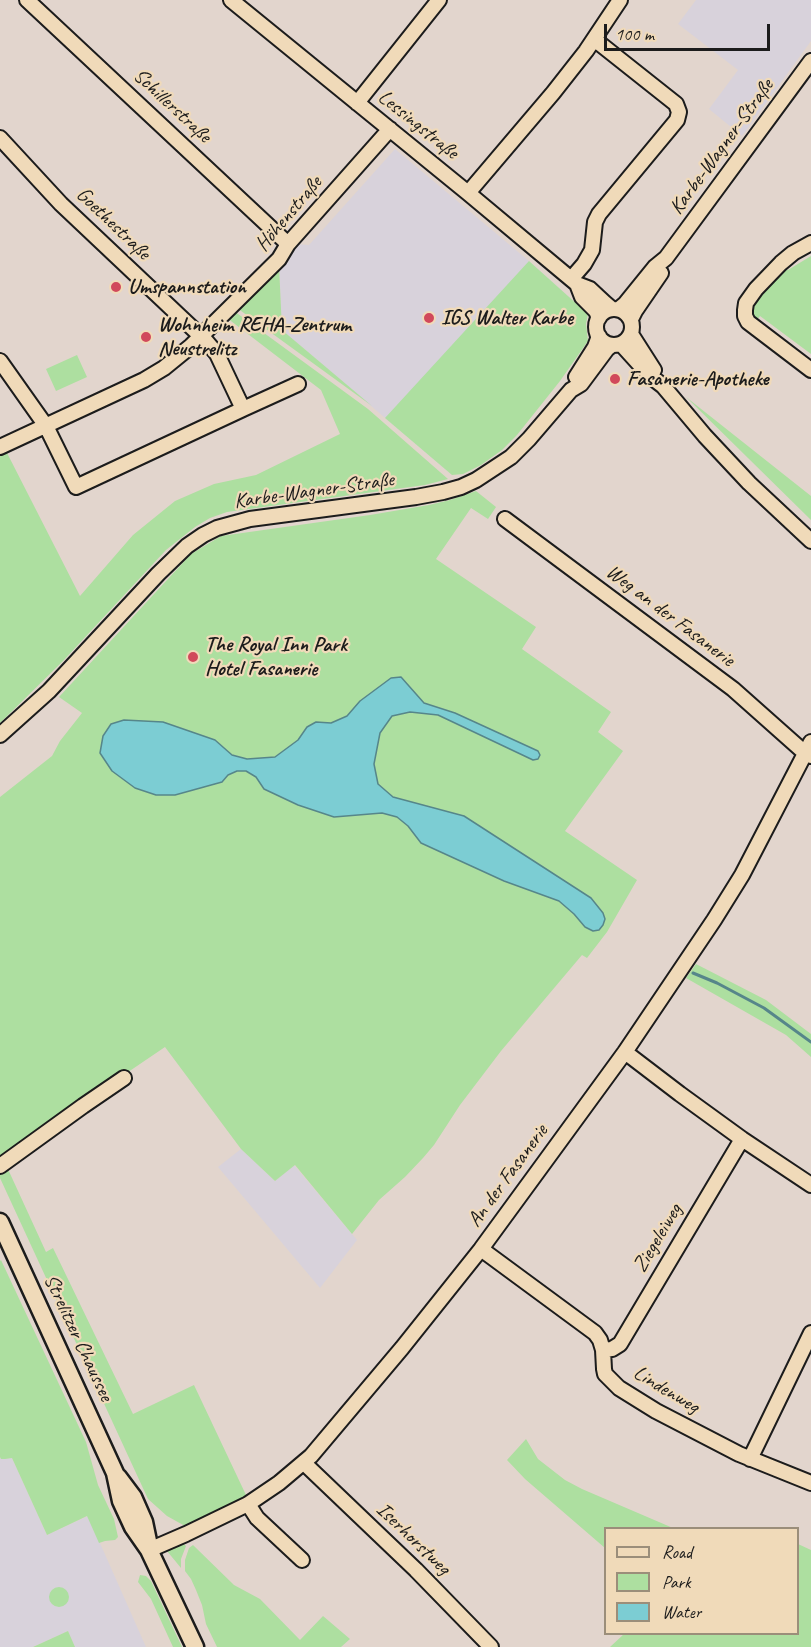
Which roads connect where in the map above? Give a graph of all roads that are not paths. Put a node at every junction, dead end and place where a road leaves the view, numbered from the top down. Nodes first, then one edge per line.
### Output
1 (27, 0) edge
2 (231, 0) edge
3 (439, 0) edge
4 (620, 0) edge
5 (594, 39) junction
6 (811, 61) edge
7 (357, 103) junction
8 (390, 129) junction
9 (0, 138) edge
10 (468, 193) junction
11 (811, 243) edge
12 (288, 244) junction
13 (666, 258) junction
14 (574, 281) junction
15 (616, 309) junction
16 (598, 318) junction
17 (631, 319) junction
18 (201, 336) junction
19 (598, 336) junction
20 (621, 341) junction
21 (0, 361) edge
22 (811, 370) edge
23 (298, 384) dead end
24 (571, 390) junction
25 (243, 409) junction
26 (46, 426) junction
27 (0, 447) edge
28 (505, 519) dead end
29 (809, 535) edge
30 (0, 735) edge
31 (809, 750) edge
32 (625, 1052) junction
33 (124, 1078) dead end
34 (742, 1139) junction
35 (0, 1166) edge
36 (811, 1185) edge
37 (0, 1222) edge
38 (480, 1249) junction
39 (811, 1333) edge
40 (603, 1350) junction
41 (750, 1459) junction
42 (304, 1463) junction
43 (811, 1483) edge
44 (248, 1504) junction
45 (149, 1550) junction
46 (302, 1560) dead end
47 (195, 1647) edge
48 (491, 1647) edge

1 - 12 street, Schillerstraße
2 - 7 street, Lessingstraße
3 - 7 street
4 - 5 street
5 - 10 street
5 - 14 street
6 - 13 street, Karbe-Wagner-Straße
7 - 8 street, Lessingstraße
8 - 10 street, Lessingstraße
8 - 12 street, Höhenstraße
9 - 18 street, Goethestraße
10 - 14 street, Lessingstraße
11 - 22 street
12 - 18 street, Höhenstraße
13 - 15 street, Karbe-Wagner-Straße
13 - 17 street, Karbe-Wagner-Straße
14 - 15 street, Lessingstraße
14 - 16 street, Lessingstraße
15 - 16 street
15 - 17 street
16 - 19 street
17 - 20 street
18 - 25 street, Goethestraße
18 - 26 street, Höhenstraße
19 - 20 street
19 - 24 street, Karbe-Wagner-Straße
20 - 24 street, Karbe-Wagner-Straße
20 - 29 street
21 - 26 street
23 - 25 street
24 - 30 street, Karbe-Wagner-Straße
25 - 26 street
26 - 27 street, Höhenstraße
28 - 31 street, Weg an der Fasanerie
31 - 32 street, An der Fasanerie
32 - 34 street
32 - 38 street, An der Fasanerie
33 - 35 street
34 - 36 street
34 - 40 street, Ziegeleiweg
37 - 45 main road, Strelitzer Chaussee
38 - 40 street, Lindenweg
38 - 42 street, An der Fasanerie
39 - 41 street
40 - 41 street, Lindenweg
41 - 43 street, Lindenweg
42 - 44 street, An der Fasanerie
42 - 48 street, Iserhorstweg
44 - 45 street, An der Fasanerie
44 - 46 street
45 - 47 main road, Strelitzer Chaussee

